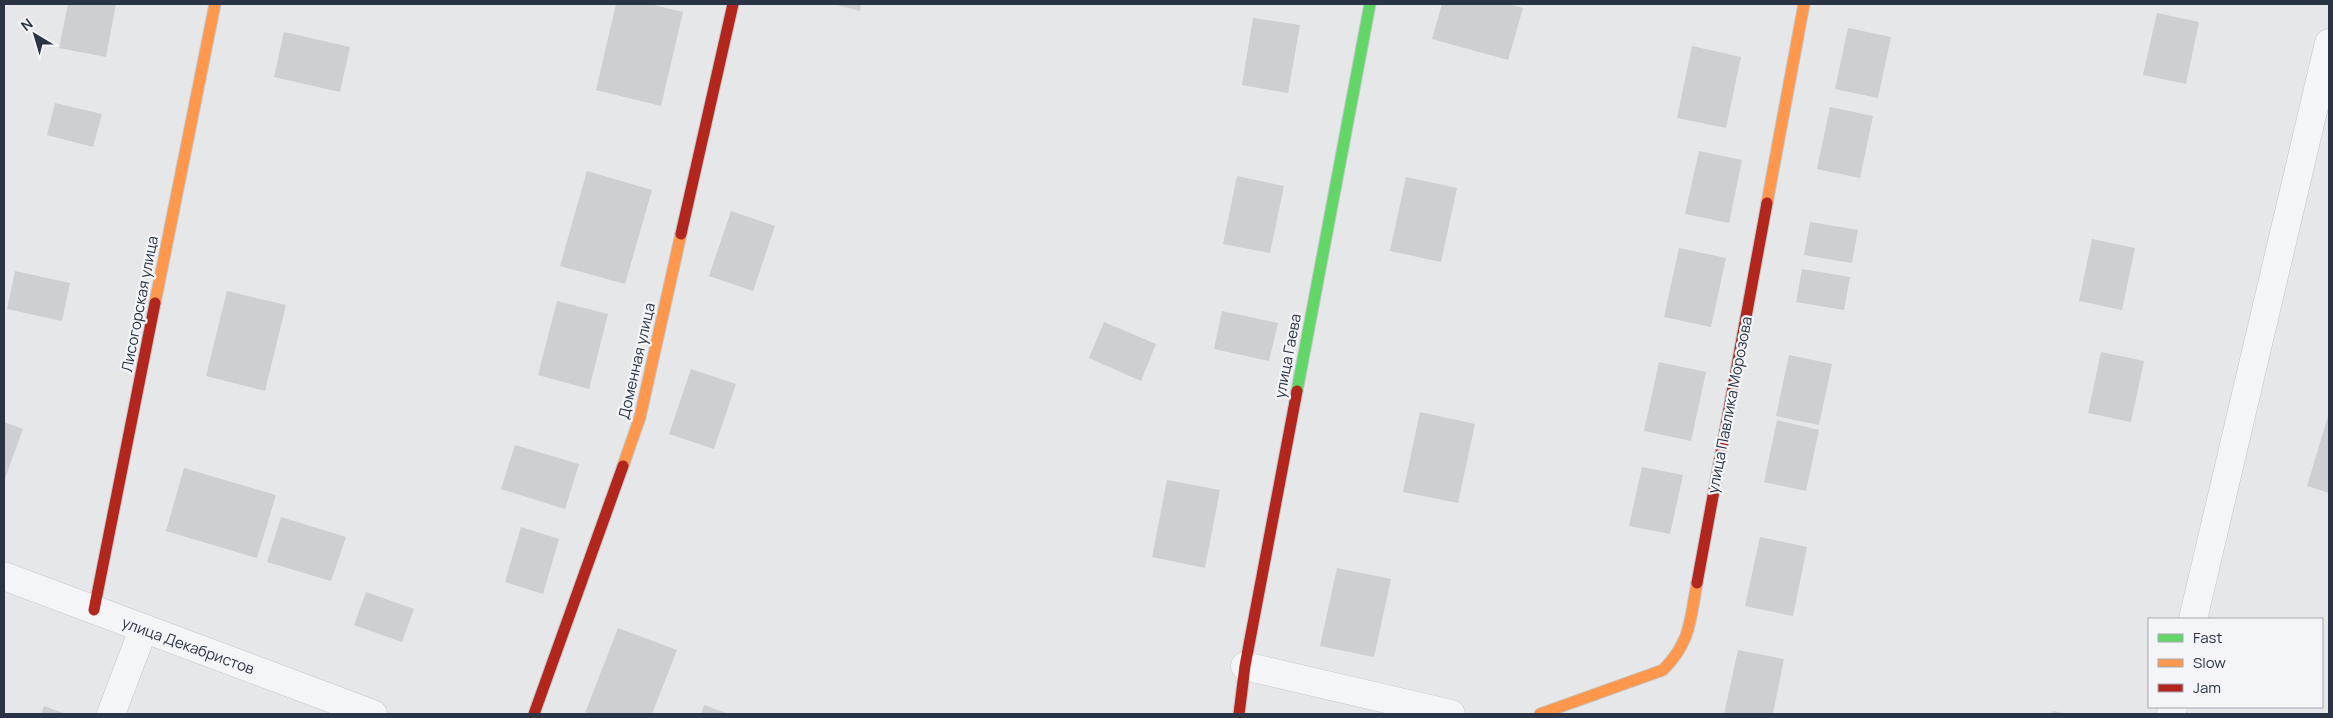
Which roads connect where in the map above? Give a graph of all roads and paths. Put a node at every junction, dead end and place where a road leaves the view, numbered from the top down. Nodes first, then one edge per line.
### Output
1 (215, 4) edge
2 (734, 4) edge
3 (1370, 4) edge
4 (1804, 4) edge
5 (2329, 43) edge
6 (4, 576) edge
7 (94, 610) junction
8 (2193, 618) edge
9 (143, 630) junction
10 (1245, 666) junction
11 (111, 714) edge
12 (374, 714) edge
13 (534, 714) edge
14 (1239, 714) edge
15 (1451, 714) edge
16 (1540, 714) edge

1 - 7 street, Лисогорская улица
2 - 13 street, Доменная улица
3 - 10 street, улица Гаева
4 - 16 street, улица Павлика Морозова
5 - 8 street
6 - 7 street, улица Декабристов
7 - 9 street, улица Декабристов
9 - 11 street
9 - 12 street, улица Декабристов
10 - 14 street, улица Гаева
10 - 15 street

